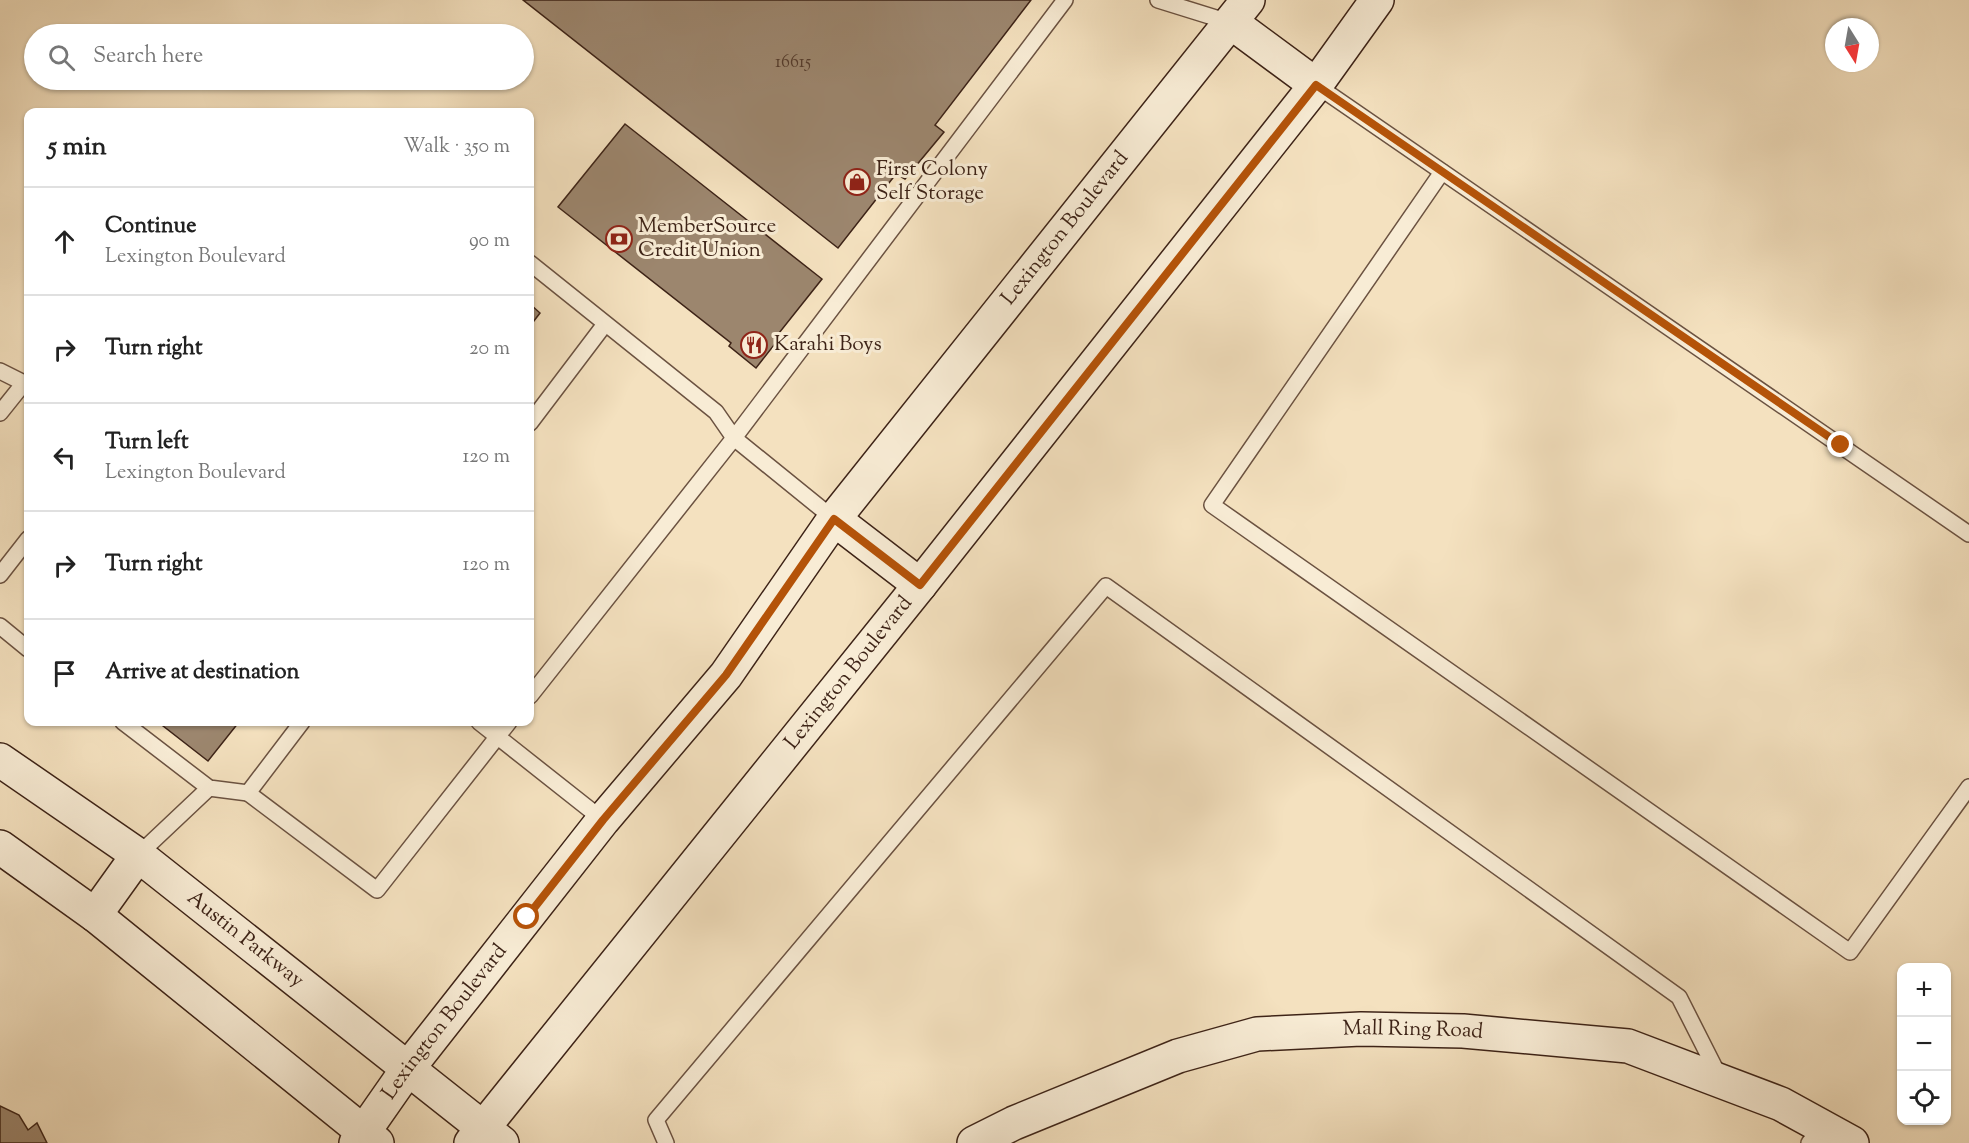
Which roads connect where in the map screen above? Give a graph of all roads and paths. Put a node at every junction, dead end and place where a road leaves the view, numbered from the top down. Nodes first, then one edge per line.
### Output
1 (1065, 0) edge
2 (1158, 0) edge
3 (1377, 0) edge
4 (1240, 12) edge
5 (1316, 85) junction
6 (1442, 172) junction
7 (534, 266) edge
8 (605, 324) junction
9 (0, 370) edge
10 (0, 413) edge
11 (534, 418) edge
12 (734, 438) junction
13 (834, 519) junction
14 (1969, 534) edge
15 (24, 544) edge
16 (0, 575) edge
17 (920, 585) junction
18 (0, 627) edge
19 (24, 646) edge
20 (534, 691) edge
21 (128, 726) edge
22 (299, 726) edge
23 (484, 726) edge
24 (506, 726) edge
25 (498, 736) junction
26 (0, 760) edge
27 (1969, 787) edge
28 (209, 788) junction
29 (248, 793) junction
30 (603, 820) junction
31 (0, 847) edge
32 (138, 855) junction
33 (94, 915) junction
34 (409, 1067) junction
35 (1722, 1081) junction
36 (1815, 1134) edge
37 (486, 1138) edge
38 (365, 1140) edge
39 (977, 1142) edge
40 (666, 1143) edge
41 (1852, 1143) edge

1 - 12 lane
2 - 4 lane
3 - 5 main road, Lexington Boulevard
4 - 5 main road
4 - 13 main road, Lexington Boulevard
5 - 6 lane
5 - 17 main road, Lexington Boulevard
6 - 14 lane
6 - 27 lane
7 - 8 lane
8 - 11 lane
8 - 12 lane
9 - 10 lane
12 - 13 lane
12 - 20 lane
13 - 17 main road
13 - 30 main road, Lexington Boulevard
15 - 16 lane
17 - 37 main road, Lexington Boulevard
18 - 19 lane
21 - 28 lane
22 - 29 lane
23 - 25 lane
24 - 25 lane
25 - 29 lane
25 - 30 lane
26 - 32 main road, Austin Parkway
28 - 29 lane
28 - 32 lane
30 - 34 main road, Lexington Boulevard
31 - 33 main road
32 - 33 main road
32 - 34 main road, Austin Parkway
33 - 38 main road
34 - 37 main road, Austin Parkway
34 - 38 main road, Lexington Boulevard
35 - 36 main road, Mall Ring Road
35 - 39 main road, Mall Ring Road
35 - 40 lane
36 - 41 main road, Mall Ring Road

